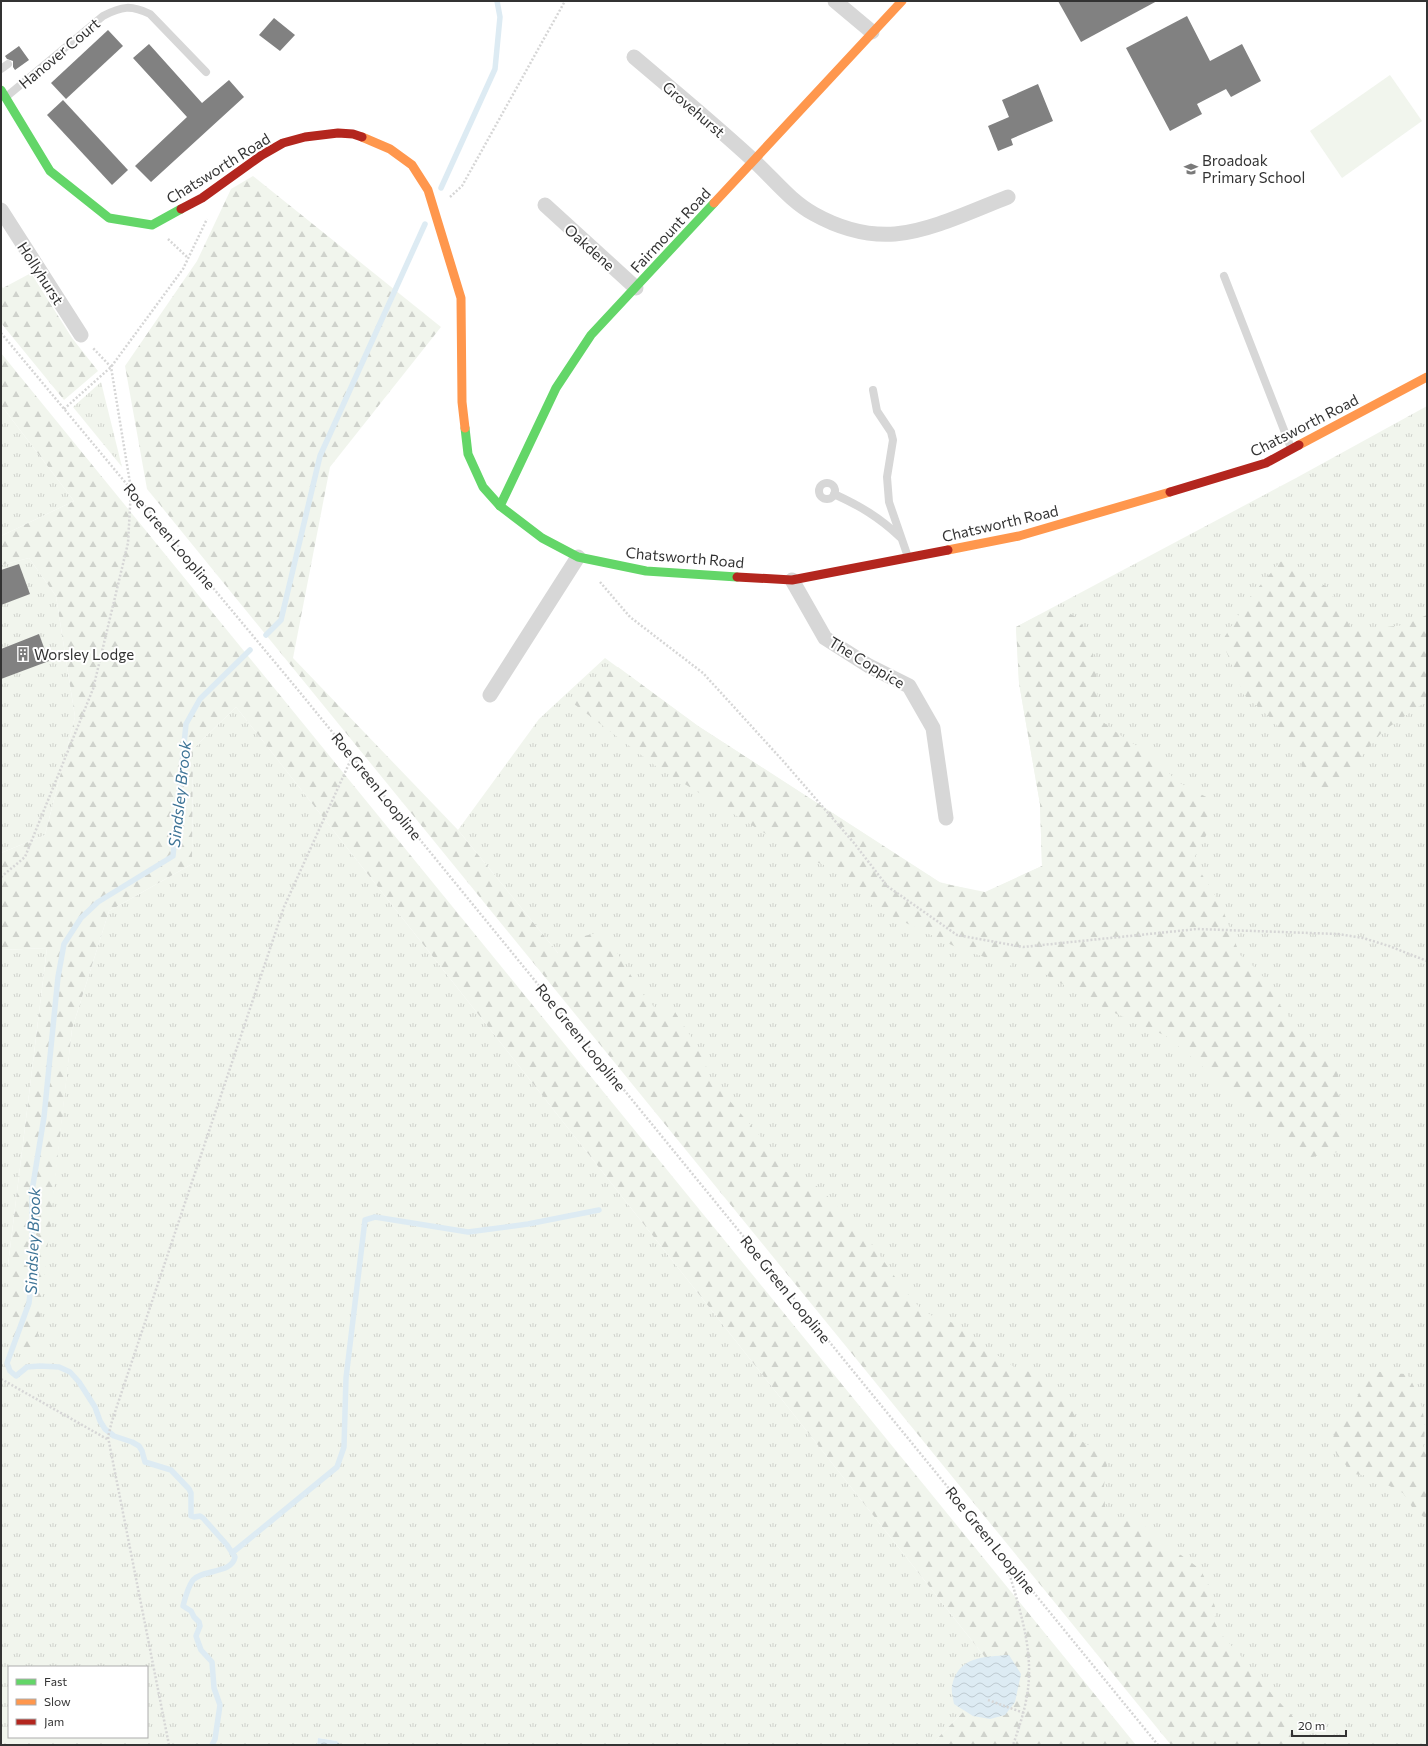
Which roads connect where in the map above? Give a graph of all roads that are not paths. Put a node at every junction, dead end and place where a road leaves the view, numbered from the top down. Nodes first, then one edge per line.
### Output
1 (835, 1) edge
2 (902, 1) edge
3 (872, 32) junction
4 (634, 57) dead end
5 (206, 72) dead end
6 (3, 94) edge
7 (754, 160) junction
8 (1008, 198) dead end
9 (545, 206) dead end
10 (1, 210) edge
11 (1224, 276) dead end
12 (636, 288) junction
13 (81, 335) road end
14 (1427, 377) edge
15 (873, 390) dead end
16 (1291, 449) junction
17 (834, 494) dead end
18 (500, 506) junction
19 (901, 537) junction
20 (578, 557) junction
21 (908, 558) junction
22 (792, 580) junction
23 (490, 695) dead end
24 (946, 818) dead end

1 - 3 street
2 - 3 street, Fairmount Road
3 - 7 street, Fairmount Road
4 - 7 street, Grovehurst
5 - 6 lane, Hanover Court
6 - 18 street, Chatsworth Road
7 - 8 street, Grovehurst
7 - 12 street, Fairmount Road
9 - 12 street, Oakdene
10 - 13 street, Hollyhurst
11 - 16 lane
12 - 18 street, Fairmount Road
14 - 16 street, Chatsworth Road
15 - 19 lane
16 - 21 street, Chatsworth Road
17 - 19 lane
18 - 20 street, Chatsworth Road
19 - 21 lane
20 - 22 street, Chatsworth Road
20 - 23 street
21 - 22 street, Chatsworth Road
22 - 24 street, The Coppice

